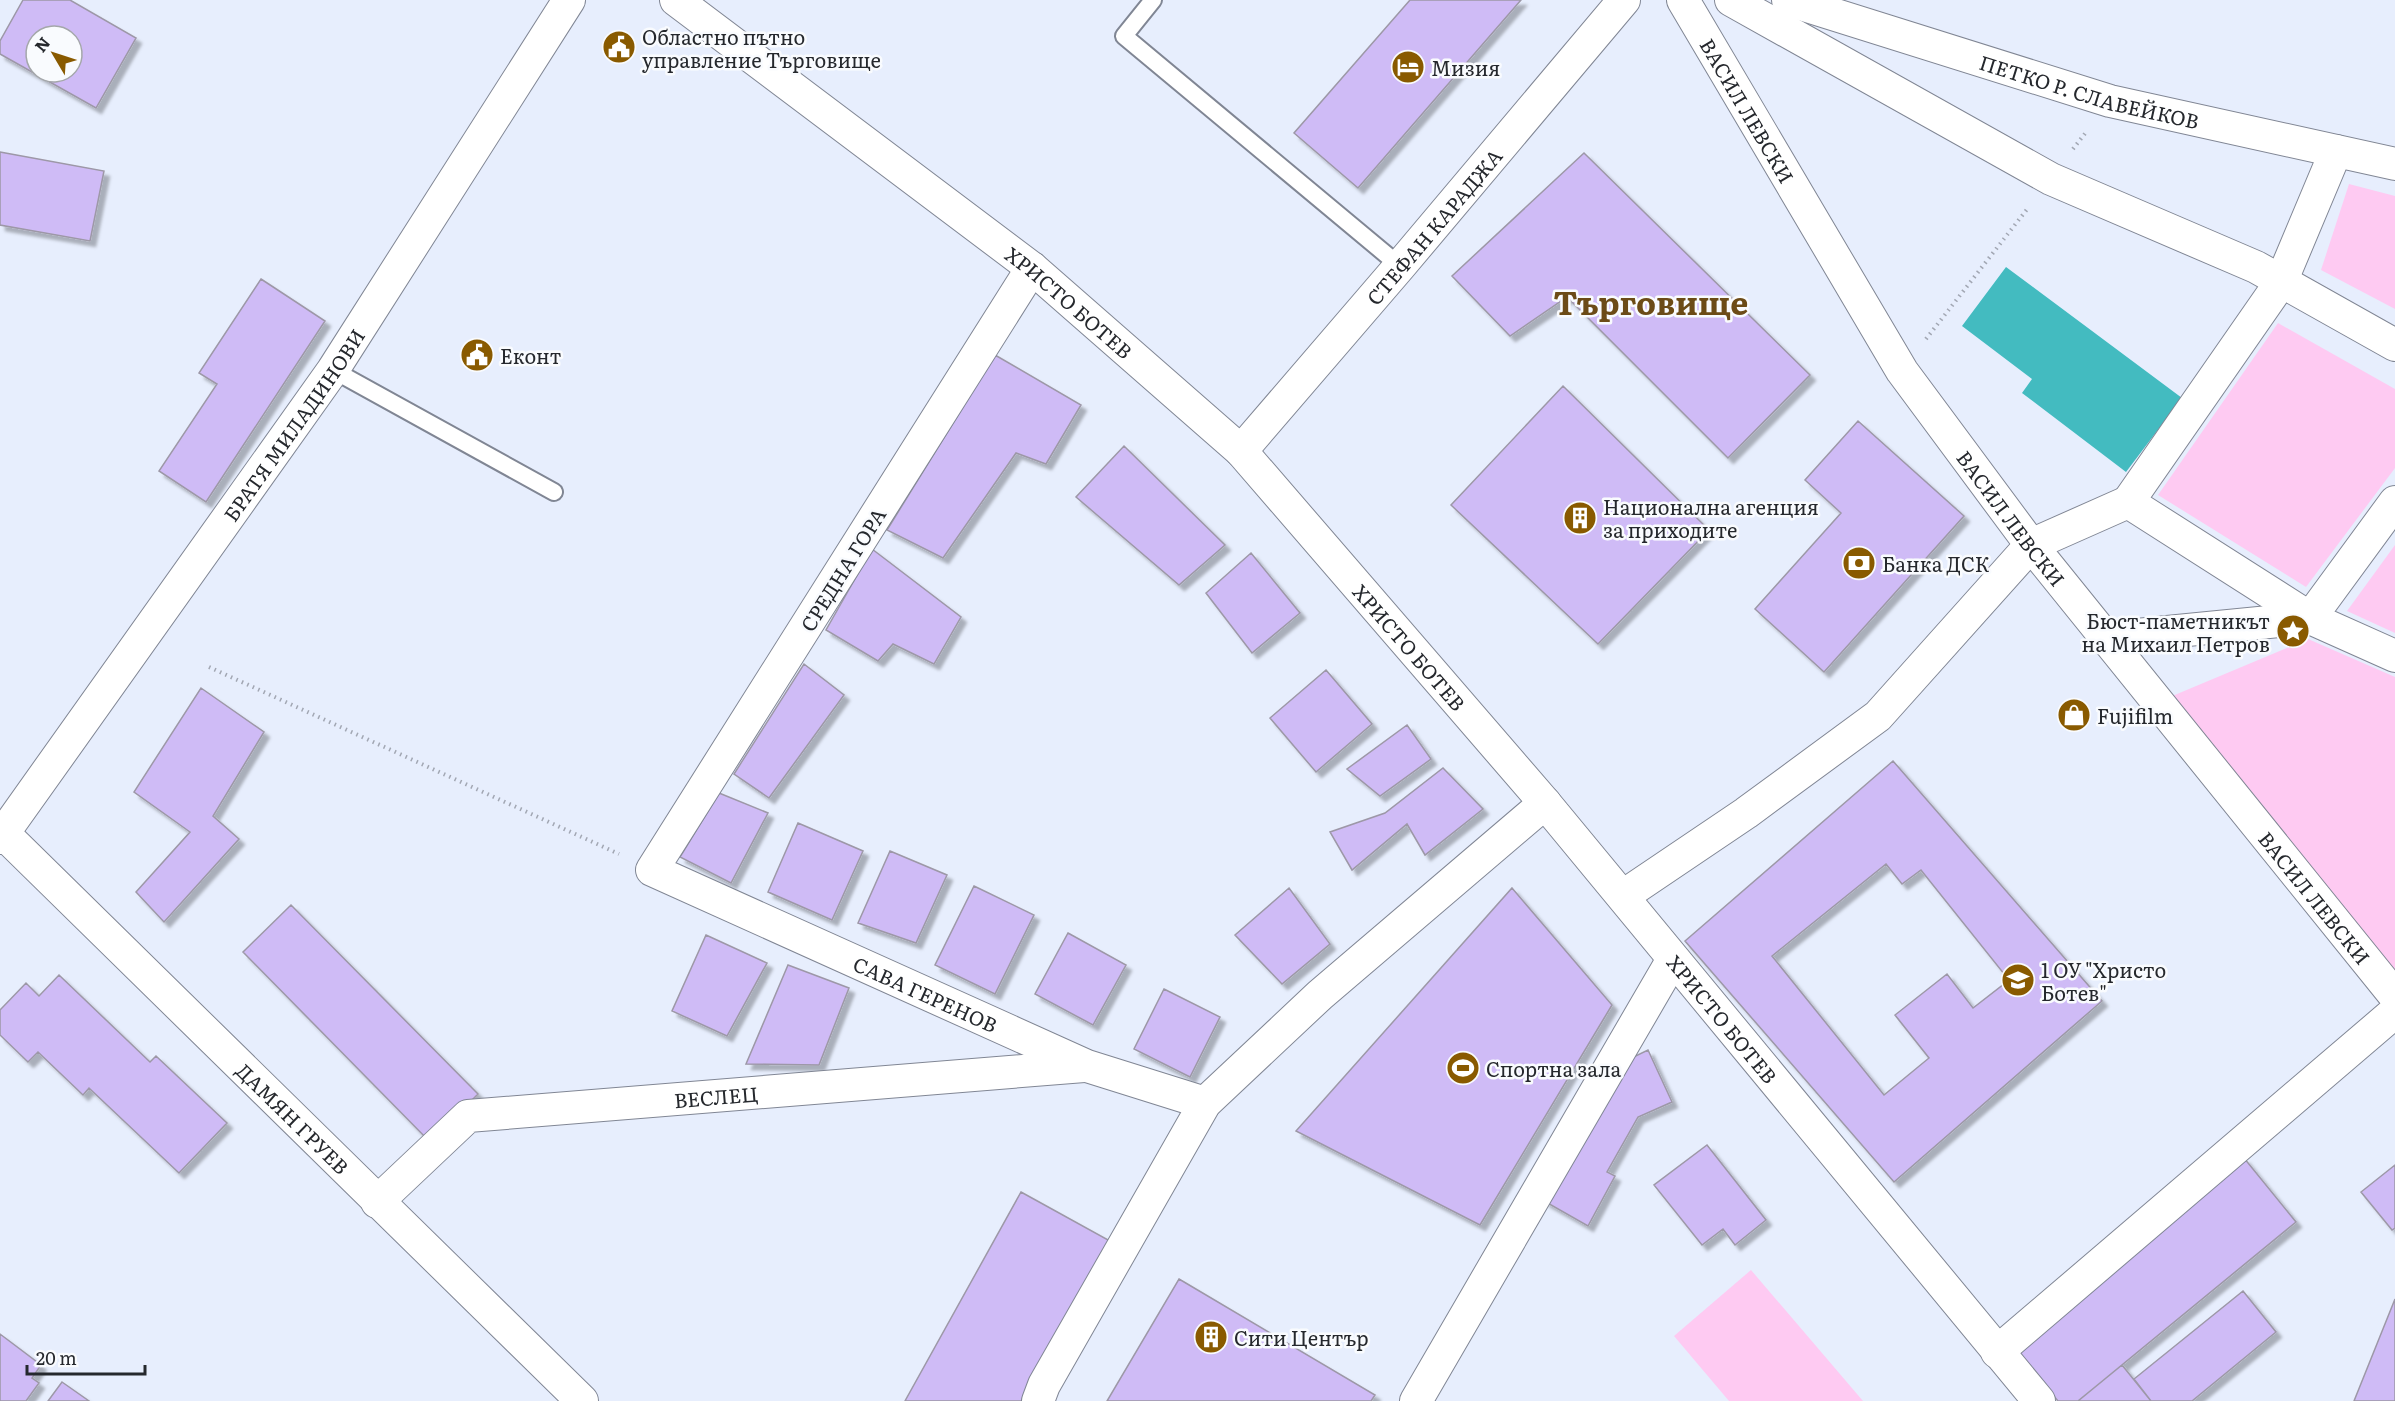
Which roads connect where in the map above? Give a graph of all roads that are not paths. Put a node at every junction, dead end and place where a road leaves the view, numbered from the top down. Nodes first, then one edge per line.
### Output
1 (569, 0) edge
2 (676, 0) edge
3 (1153, 0) edge
4 (1624, 0) edge
5 (1683, 0) edge
6 (1731, 0) edge
7 (1788, 0) edge
8 (2336, 151) junction
9 (2395, 164) edge
10 (1400, 267) junction
11 (1032, 268) junction
12 (2281, 282) junction
13 (2395, 345) edge
14 (333, 370) junction
15 (1241, 451) junction
16 (554, 492) dead end
17 (2128, 502) junction
18 (2395, 502) edge
19 (2031, 545) junction
20 (2310, 618) junction
21 (2106, 638) junction
22 (2395, 656) edge
23 (1545, 803) junction
24 (1, 834) edge
25 (652, 870) joint
26 (1623, 896) junction
27 (1673, 959) junction
28 (2395, 996) edge
29 (2395, 1012) edge
30 (1087, 1066) junction
31 (1205, 1103) junction
32 (377, 1202) junction
33 (1997, 1352) junction
34 (582, 1401) edge
35 (1038, 1401) edge
36 (1416, 1401) edge
37 (2039, 1401) edge

1 - 14 street, БРАТЯ МИЛАДИНОВИ
2 - 11 street, ХРИСТО БОТЕВ
3 - 10 lane
4 - 10 street, СТЕФАН КАРАДЖА
5 - 19 street, ВАСИЛ ЛЕВСКИ
6 - 12 street
7 - 8 street, ПЕТКО Р. СЛАВЕЙКОВ
8 - 9 street, ПЕТКО Р. СЛАВЕЙКОВ
8 - 12 street
10 - 15 street, СТЕФАН КАРАДЖА
11 - 15 street, ХРИСТО БОТЕВ
11 - 25 street, СРЕДНА ГОРА
12 - 13 street
12 - 17 street
14 - 16 lane
14 - 24 street, БРАТЯ МИЛАДИНОВИ
15 - 23 street, ХРИСТО БОТЕВ
17 - 19 street
17 - 20 street
18 - 20 street
19 - 21 street, ВАСИЛ ЛЕВСКИ
19 - 26 street
20 - 21 street
20 - 22 street
21 - 28 street, ВАСИЛ ЛЕВСКИ
23 - 26 street, ХРИСТО БОТЕВ
23 - 31 street
24 - 32 street, ДАМЯН ГРУЕВ
25 - 30 street, САВА ГЕРЕНОВ
26 - 27 street, ХРИСТО БОТЕВ
27 - 33 street, ХРИСТО БОТЕВ
27 - 36 street
29 - 33 street
30 - 31 street, САВА ГЕРЕНОВ
30 - 32 street, ВЕСЛЕЦ
31 - 35 street
32 - 34 street, ДАМЯН ГРУЕВ
33 - 37 street, ХРИСТО БОТЕВ

